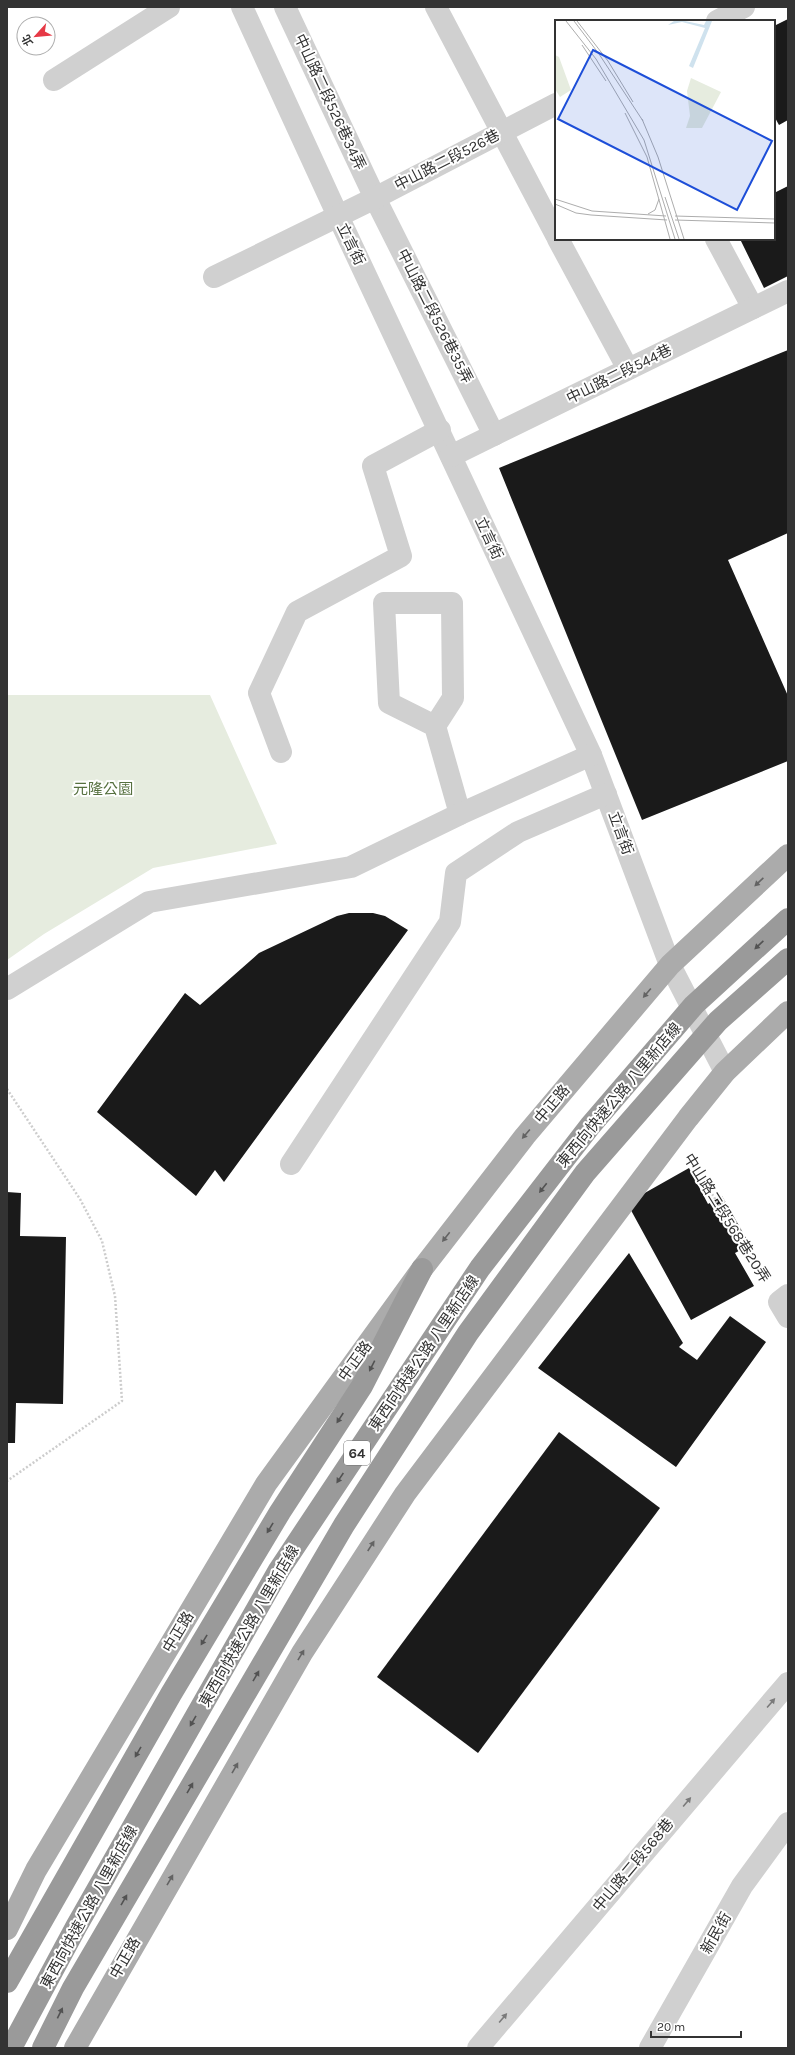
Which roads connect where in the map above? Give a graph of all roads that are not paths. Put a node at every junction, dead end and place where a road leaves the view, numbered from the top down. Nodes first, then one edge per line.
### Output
1 (169, 7) edge
2 (285, 7) edge
3 (436, 7) edge
4 (744, 7) edge
5 (250, 10) edge
6 (719, 20) edge
7 (54, 80) dead end
8 (555, 105) edge
9 (501, 132) junction
10 (375, 198) junction
11 (338, 216) junction
12 (555, 233) edge
13 (559, 240) edge
14 (717, 240) edge
15 (214, 277) dead end
16 (788, 291) edge
17 (753, 308) junction
18 (628, 369) junction
19 (440, 430) junction
20 (494, 434) junction
21 (451, 456) junction
22 (435, 726) junction
23 (281, 752) dead end
24 (591, 755) junction
25 (606, 794) junction
26 (460, 814) junction
27 (788, 855) edge
28 (788, 919) edge
29 (788, 959) edge
30 (670, 965) junction
31 (7, 989) edge
32 (788, 1012) edge
33 (725, 1072) junction
34 (291, 1164) dead end
35 (422, 1269) junction
36 (788, 1683) edge
37 (788, 1823) edge
38 (7, 1930) edge
39 (7, 1982) edge
40 (11, 2048) edge
41 (43, 2048) edge
42 (75, 2048) edge
43 (478, 2048) edge
44 (650, 2048) edge

1 - 7 street
2 - 10 street, 中山路二段526巷34弄
3 - 9 street
4 - 6 street
5 - 11 street, 立言街
8 - 9 street, 中山路二段526巷
9 - 10 street, 中山路二段526巷
9 - 12 street
10 - 11 street, 中山路二段526巷
10 - 20 street, 中山路二段526巷35弄
11 - 15 street, 中山路二段526巷
11 - 19 street, 立言街
13 - 18 street
14 - 17 street
16 - 17 street, 中山路二段544巷
17 - 18 street, 中山路二段544巷
18 - 20 street, 中山路二段544巷
19 - 21 street, 立言街
19 - 23 street
20 - 21 street, 中山路二段544巷
21 - 24 street, 立言街
22 - 22 street
22 - 26 street
24 - 25 street, 立言街
24 - 26 street
25 - 30 street, 立言街
25 - 34 street
26 - 31 street
27 -> 30 main road, 中正路
28 -> 40 highway, 東西向快速公路 八里新店線 / 64
41 -> 29 highway, 東西向快速公路 八里新店線 / 64
30 - 33 street, 立言街
30 -> 35 main road, 中正路
32 - 33 main road, 中正路
42 -> 33 main road, 中正路
35 - 38 main road, 中正路
35 -> 39 highway
43 -> 36 street, 中山路二段568巷
37 - 44 street, 新民街

